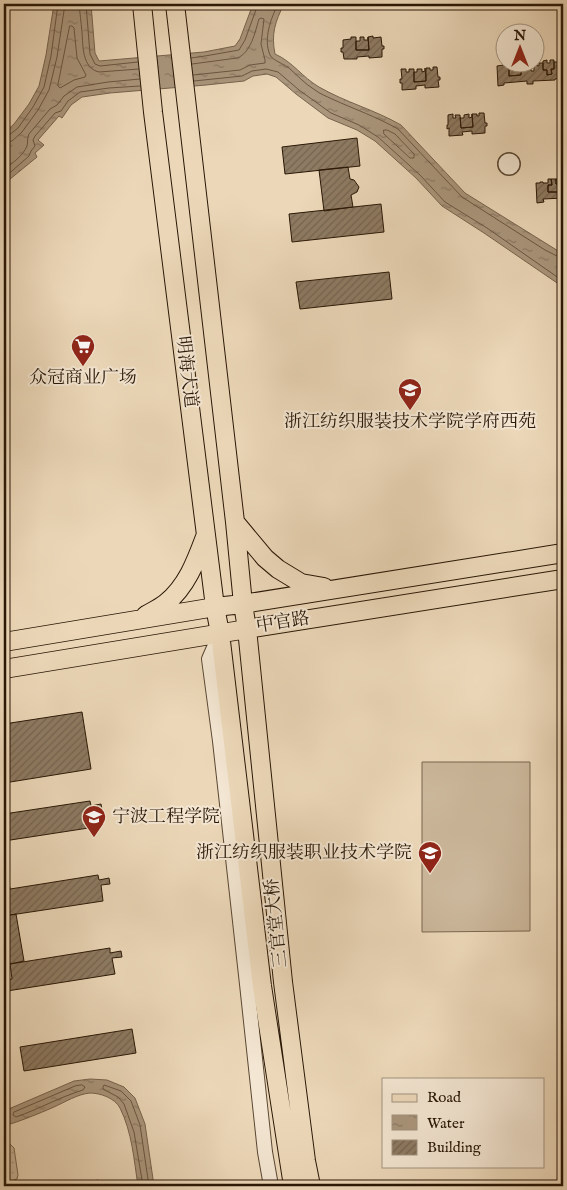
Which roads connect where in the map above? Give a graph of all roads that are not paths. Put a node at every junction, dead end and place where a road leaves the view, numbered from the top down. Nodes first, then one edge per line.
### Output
1 (142, 4) edge
2 (175, 4) edge
3 (235, 522) junction
4 (206, 531) junction
5 (563, 554) edge
6 (563, 579) edge
7 (336, 589) junction
8 (243, 604) junction
9 (215, 608) junction
10 (138, 620) junction
11 (247, 628) junction
12 (220, 633) junction
13 (4, 642) edge
14 (4, 669) edge
15 (270, 1186) edge
16 (293, 1186) edge
17 (311, 1186) edge

1 - 4 main road, 明海大道
2 - 3 main road, 明海大道
3 - 7 main road
3 - 8 main road, 明海大道
4 - 9 main road, 明海大道
4 - 10 main road
5 - 7 main road, 中官路
6 - 11 main road, 中官路
7 - 8 main road, 中官路
8 - 9 main road, 中官路
8 - 11 main road, 明海大道
9 - 10 main road, 中官路
9 - 12 main road, 明海大道
10 - 13 main road, 中官路
11 - 12 main road, 中官路
11 - 17 main road, 三官堂大桥
12 - 14 main road, 中官路
12 - 15 street
12 - 16 main road, 三官堂大桥

